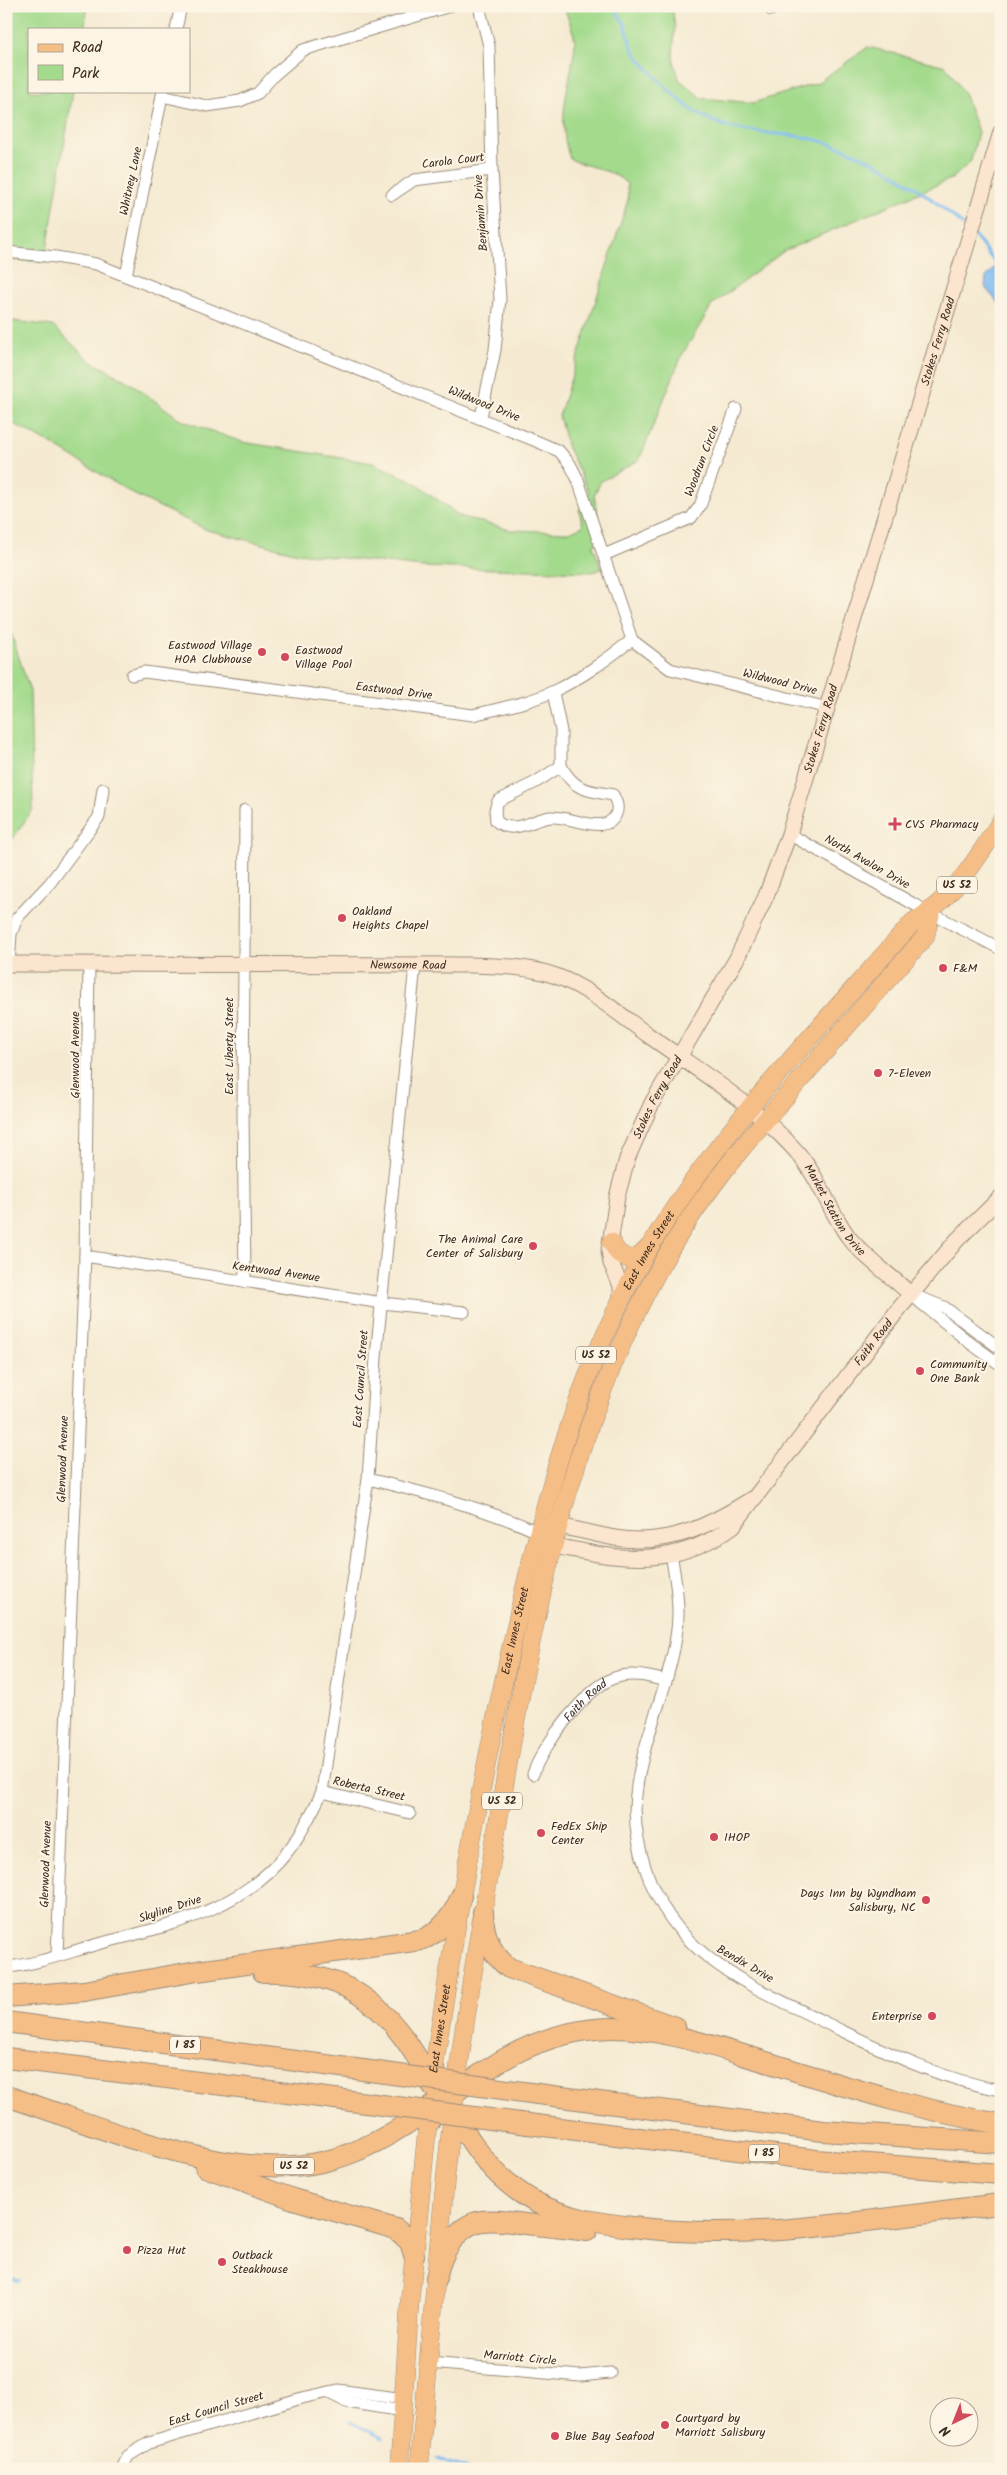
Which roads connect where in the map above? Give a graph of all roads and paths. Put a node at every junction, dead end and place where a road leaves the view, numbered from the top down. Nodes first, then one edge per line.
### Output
1 (181, 6) edge
2 (450, 6) edge
3 (479, 6) edge
4 (176, 28) edge
5 (163, 94) edge
6 (1001, 132) edge
7 (492, 170) junction
8 (392, 195) dead end
9 (6, 252) edge
10 (126, 276) junction
11 (736, 408) dead end
12 (481, 418) junction
13 (604, 555) junction
14 (632, 640) junction
15 (134, 674) dead end
16 (553, 692) junction
17 (828, 708) junction
18 (561, 766) junction
19 (104, 789) dead end
20 (245, 810) dead end
21 (1001, 821) edge
22 (789, 834) junction
23 (930, 913) junction
24 (1001, 949) edge
25 (8, 964) edge
26 (89, 964) junction
27 (243, 964) junction
28 (415, 965) junction
29 (678, 1056) junction
30 (750, 1108) junction
31 (765, 1121) junction
32 (1001, 1197) edge
33 (611, 1242) junction
34 (652, 1244) junction
35 (85, 1256) junction
36 (245, 1282) junction
37 (910, 1294) junction
38 (382, 1303) junction
39 (620, 1303) junction
40 (464, 1312) dead end
41 (1001, 1349) edge
42 (1001, 1365) edge
43 (368, 1478) junction
44 (755, 1497) junction
45 (558, 1527) junction
46 (538, 1532) junction
47 (554, 1545) junction
48 (671, 1554) junction
49 (666, 1681) junction
50 (533, 1774) dead end
51 (322, 1792) junction
52 (410, 1813) dead end
53 (461, 1896) junction
54 (483, 1912) junction
55 (56, 1955) junction
56 (6, 1967) edge
57 (136, 1982) junction
58 (6, 1997) edge
59 (6, 2022) edge
60 (6, 2058) edge
61 (799, 2072) junction
62 (1001, 2090) edge
63 (6, 2096) edge
64 (443, 2100) junction
65 (1001, 2124) edge
66 (107, 2130) junction
67 (1001, 2143) edge
68 (1001, 2174) edge
69 (1001, 2204) edge
70 (718, 2234) junction
71 (414, 2255) junction
72 (436, 2278) junction
73 (428, 2363) junction
74 (610, 2373) dead end
75 (402, 2405) junction
76 (122, 2469) edge
77 (399, 2469) edge
78 (419, 2469) edge

1 - 4 street
2 - 5 street
3 - 7 street, Benjamin Drive
5 - 10 street, Whitney Lane
6 - 17 street, Stokes Ferry Road
7 - 8 street, Carola Court
7 - 12 street, Benjamin Drive
9 - 10 street, Wildwood Drive
10 - 12 street, Wildwood Drive
11 - 13 street, Woodrun Circle
12 - 13 street, Wildwood Drive
13 - 14 street, Wildwood Drive
14 - 16 street, Eastwood Drive
14 - 17 street, Wildwood Drive
15 - 16 street, Eastwood Drive
16 - 18 street
17 - 22 street, Stokes Ferry Road
18 - 18 street
19 - 25 street
20 - 27 street, East Liberty Street
21 - 23 main road, East Innes Street / US 52
22 - 23 street, North Avalon Drive
22 - 29 street, Stokes Ferry Road
23 - 24 street, North Avalon Drive
23 - 30 main road, East Innes Street / US 52
23 - 31 main road, East Innes Street / US 52
25 - 26 street, Newsome Road
26 - 27 street, Newsome Road
26 - 35 street, Glenwood Avenue
27 - 28 street, Newsome Road
27 - 36 street, East Liberty Street
28 - 29 street, Newsome Road
28 - 38 street, East Council Street
29 - 30 street, Newsome Road
29 - 33 street, Stokes Ferry Road
30 - 31 street, Newsome Road
30 - 34 main road, East Innes Street / US 52
31 - 37 street, Market Station Drive
31 - 45 main road, East Innes Street / US 52
32 - 37 street, Faith Road
33 - 34 main road
33 - 39 street, Stokes Ferry Road
34 - 39 main road, East Innes Street / US 52
35 - 36 street, Kentwood Avenue
35 - 55 street, Glenwood Avenue
36 - 38 street, Kentwood Avenue
37 - 41 street, Market Station Drive
37 - 42 street, Market Station Drive
37 - 44 street, Faith Road
38 - 40 street, Kentwood Avenue
38 - 43 street, East Council Street
39 - 46 main road, East Innes Street / US 52
43 - 46 street, Faith Road
43 - 51 street, East Council Street
44 - 45 street, Faith Road
44 - 48 street, Faith Road
45 - 46 street, Faith Road
45 - 47 main road, East Innes Street / US 52
46 - 47 street, Faith Road
46 - 53 main road, East Innes Street / US 52
47 - 48 street, Faith Road
47 - 54 main road, East Innes Street / US 52
48 - 49 street, Bendix Drive
49 - 50 street, Faith Road
49 - 62 street, Bendix Drive
51 - 52 street, Roberta Street
51 - 55 street, Skyline Drive
53 - 57 highway, US 52
53 - 64 main road, East Innes Street
54 - 61 highway
54 - 64 main road, East Innes Street / US 52
55 - 56 street, Skyline Drive
57 - 58 highway, US 52
57 - 64 highway
59 - 67 highway, I 85, bridge
60 - 68 highway, I 85, bridge
61 - 64 highway
61 - 65 highway
63 - 66 highway, US 52
64 - 66 highway, US 52
64 - 70 highway
64 - 71 main road, East Innes Street
64 - 72 main road, East Innes Street
66 - 71 highway
69 - 70 highway
70 - 72 highway
71 - 75 main road, East Innes Street
72 - 73 main road, East Innes Street
73 - 74 street, Marriott Circle
73 - 78 main road, East Innes Street
75 - 76 street, East Council Street
75 - 77 main road, East Innes Street

